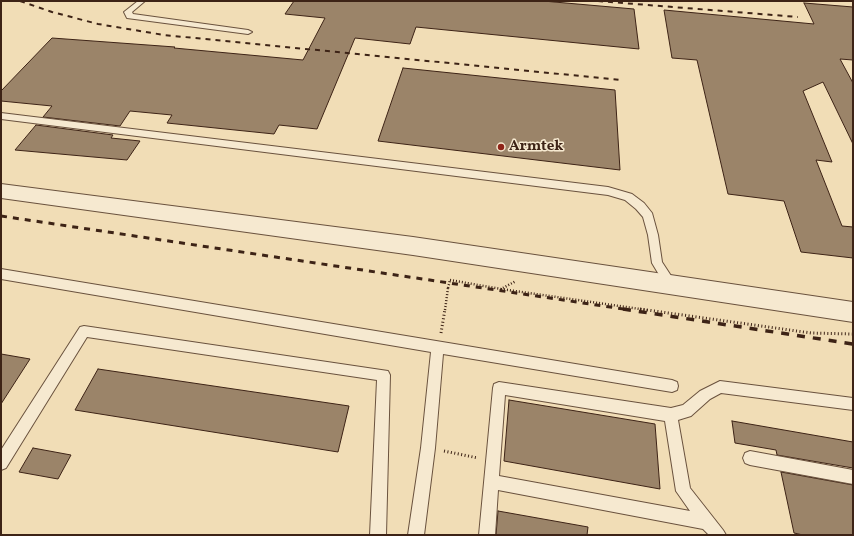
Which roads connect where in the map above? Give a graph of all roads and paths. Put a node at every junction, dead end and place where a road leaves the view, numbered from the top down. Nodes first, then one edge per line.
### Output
1 (142, 1) edge
2 (248, 32) dead end
3 (1, 116) edge
4 (1, 191) edge
5 (545, 266) junction
6 (1, 274) edge
7 (671, 285) junction
8 (501, 289) junction
9 (853, 312) edge
10 (853, 334) edge
11 (438, 347) junction
12 (672, 386) dead end
13 (853, 404) edge
14 (671, 414) junction
15 (428, 448) junction
16 (750, 458) dead end
17 (494, 461) junction
18 (1, 464) edge
19 (853, 477) edge
20 (493, 482) junction
21 (708, 522) junction
22 (378, 535) edge
23 (416, 535) edge
24 (487, 535) edge
25 (718, 535) edge

1 - 2 lane
3 - 7 lane
4 - 5 street
5 - 7 street
5 - 8 path
6 - 11 lane
7 - 9 street
8 - 10 path
8 - 11 path, bridge
11 - 12 lane
11 - 15 lane
13 - 14 lane
14 - 17 lane
14 - 21 lane
15 - 17 path
15 - 23 lane
16 - 19 lane
17 - 20 lane
18 - 22 lane
20 - 21 lane
20 - 24 lane
21 - 25 lane

